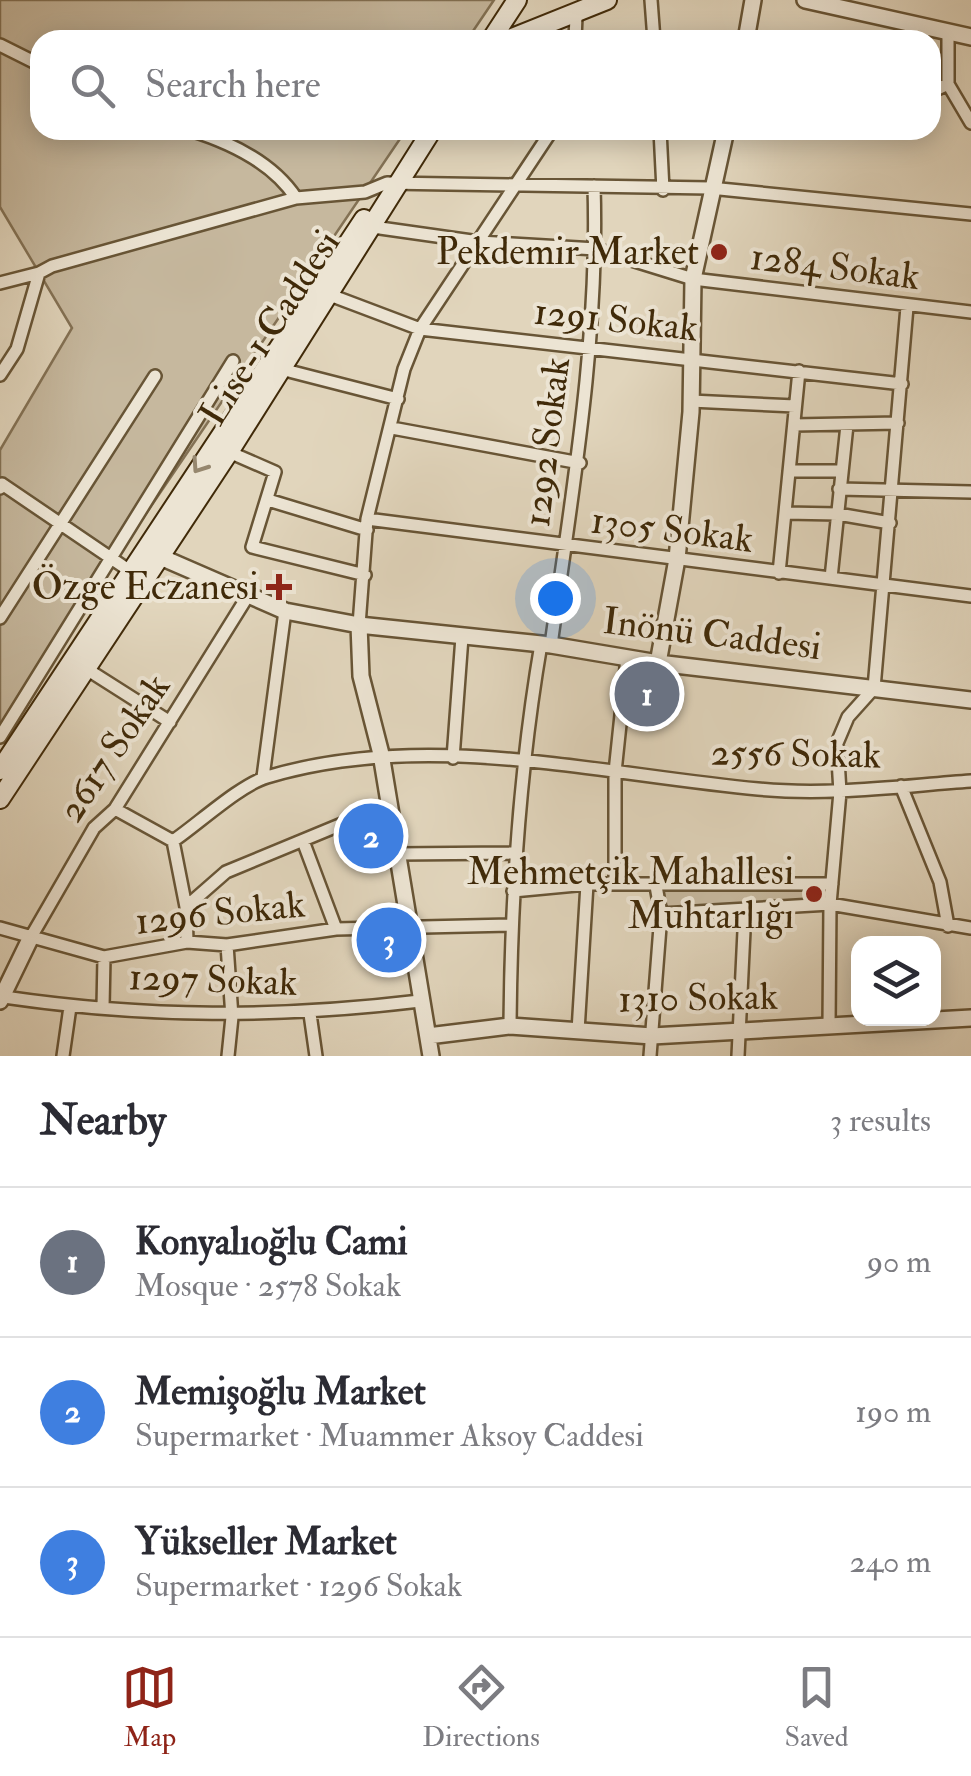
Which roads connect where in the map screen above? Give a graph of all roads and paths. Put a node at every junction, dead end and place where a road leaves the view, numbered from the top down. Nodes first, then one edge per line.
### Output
1 (517, 0) edge
2 (607, 0) edge
3 (652, 0) edge
4 (753, 0) edge
5 (805, 0) edge
6 (884, 0) edge
7 (576, 16) junction
8 (882, 18) junction
9 (504, 30) edge
10 (524, 30) edge
11 (575, 30) edge
12 (654, 30) edge
13 (748, 30) edge
14 (948, 31) junction
15 (971, 37) edge
16 (0, 45) edge
17 (30, 60) edge
18 (948, 84) junction
19 (941, 87) edge
20 (971, 122) edge
21 (212, 140) edge
22 (425, 140) edge
23 (546, 140) edge
24 (660, 140) edge
25 (723, 140) edge
26 (518, 185) junction
27 (395, 186) junction
28 (594, 186) junction
29 (710, 188) junction
30 (663, 190) junction
31 (296, 198) junction
32 (971, 214) edge
33 (373, 227) junction
34 (479, 242) junction
35 (596, 249) junction
36 (40, 273) junction
37 (692, 279) junction
38 (0, 282) edge
39 (330, 295) junction
40 (908, 307) junction
41 (971, 312) edge
42 (420, 329) junction
43 (588, 348) junction
44 (692, 358) junction
45 (233, 361) dead end
46 (281, 369) junction
47 (799, 370) junction
48 (0, 375) edge
49 (154, 376) dead end
50 (902, 384) junction
51 (398, 399) junction
52 (691, 401) junction
53 (796, 406) junction
54 (898, 423) junction
55 (794, 425) junction
56 (847, 425) junction
57 (392, 428) junction
58 (229, 452) junction
59 (580, 462) junction
60 (839, 470) junction
61 (789, 471) junction
62 (0, 488) edge
63 (893, 488) junction
64 (839, 489) junction
65 (971, 492) edge
66 (268, 500) junction
67 (785, 514) junction
68 (838, 514) junction
69 (61, 524) junction
70 (367, 524) junction
71 (890, 524) junction
72 (565, 547) junction
73 (151, 553) junction
74 (112, 559) junction
75 (677, 559) junction
76 (130, 571) junction
77 (779, 573) junction
78 (365, 575) junction
79 (831, 578) junction
80 (884, 584) junction
81 (249, 594) junction
82 (971, 596) edge
83 (285, 611) junction
84 (0, 618) edge
85 (359, 625) junction
86 (462, 637) junction
87 (546, 645) junction
88 (627, 658) junction
89 (658, 663) junction
90 (84, 668) junction
91 (874, 688) junction
92 (971, 700) edge
93 (170, 722) junction
94 (0, 737) edge
95 (381, 754) junction
96 (454, 758) junction
97 (521, 762) junction
98 (0, 770) edge
99 (615, 772) junction
100 (263, 778) junction
101 (971, 781) edge
102 (902, 786) junction
103 (840, 792) junction
104 (0, 799) edge
105 (388, 805) junction
106 (115, 809) junction
107 (174, 841) junction
108 (303, 841) junction
109 (516, 853) junction
110 (396, 854) junction
111 (586, 884) junction
112 (614, 884) junction
113 (832, 884) junction
114 (656, 886) junction
115 (513, 891) junction
116 (830, 904) junction
117 (186, 907) junction
118 (745, 910) junction
119 (661, 914) junction
120 (410, 925) junction
121 (511, 925) junction
122 (948, 926) junction
123 (0, 928) edge
124 (971, 928) edge
125 (336, 930) junction
126 (32, 937) junction
127 (186, 942) junction
128 (226, 945) junction
129 (104, 957) junction
130 (2, 999) edge
131 (420, 1001) junction
132 (70, 1007) junction
133 (104, 1007) junction
134 (310, 1014) junction
135 (232, 1017) junction
136 (971, 1018) edge
137 (510, 1026) junction
138 (829, 1026) junction
139 (578, 1031) junction
140 (736, 1032) junction
141 (428, 1036) junction
142 (652, 1036) junction
143 (63, 1056) edge
144 (228, 1056) edge
145 (316, 1056) edge
146 (431, 1056) edge
147 (650, 1056) edge
148 (738, 1056) edge

1 - 9 main road
2 - 7 main road
3 - 12 street
4 - 13 street
5 - 8 street
6 - 8 street
7 - 10 main road
7 - 11 street
8 - 14 street
14 - 15 street
14 - 18 street
16 - 17 street
18 - 19 street
18 - 20 street
21 - 31 street
22 - 27 main road, Lise-1 Caddesi
23 - 26 street
24 - 30 street
25 - 29 street
26 - 27 street
26 - 28 street
26 - 34 street
27 - 31 street
27 - 33 main road, Lise-1 Caddesi
27 -> 73 main road
28 - 30 street
28 - 35 street, 1292 Sokak
29 - 30 street
29 - 32 street
29 - 37 street
31 - 36 street
33 - 34 street, 1284 Sokak
33 - 39 main road, Lise-1 Caddesi
34 - 35 street, 1284 Sokak
34 - 42 street
35 - 37 street, 1284 Sokak
35 - 43 street, 1292 Sokak
36 - 38 street
36 - 48 street
37 - 40 street, 1284 Sokak
37 - 44 street
39 - 42 street, 1291 Sokak
39 - 46 main road, Lise-1 Caddesi
40 - 41 street, 1284 Sokak
40 - 50 street
42 - 43 street, 1291 Sokak
42 - 51 street
43 - 44 street, 1291 Sokak
43 - 59 street, 1292 Sokak
44 - 47 street, 1291 Sokak
44 - 52 street
45 - 74 street
46 - 51 street
46 - 58 main road, Lise-1 Caddesi
47 - 50 street, 1291 Sokak
47 - 53 street
49 - 69 street
50 - 54 street
51 - 57 street
52 - 53 street
52 - 75 street
53 - 55 street
54 - 56 street
54 - 63 street
55 - 56 street
55 - 61 street
56 - 60 street
57 - 59 street
57 - 70 street
58 - 66 street
58 - 73 main road, Lise-1 Caddesi
59 - 72 street, 1292 Sokak
60 - 61 street
60 - 64 street
61 - 67 street
62 - 69 street
63 - 64 street
63 - 65 street
63 - 71 street
64 - 68 street
66 - 70 street, 1305 Sokak
66 - 78 street
67 - 68 street
67 - 77 street
68 - 71 street
68 - 79 street
69 - 74 street
69 - 84 street
70 - 72 street, 1305 Sokak
70 - 78 street
71 - 80 street
72 - 75 street, 1305 Sokak
72 - 87 street, 1292 Sokak
73 - 76 main road
73 - 81 street, Inönü Caddesi
73 - 90 main road
74 - 76 street
74 - 94 street
75 - 77 street, 1305 Sokak
75 - 89 street
76 - 98 main road
77 - 79 street, 1305 Sokak
78 - 85 street
79 - 80 street, 1305 Sokak
80 - 82 street, 1305 Sokak
80 - 91 street
81 - 83 street, Inönü Caddesi
81 - 93 street, 2617 Sokak
83 - 85 street, Inönü Caddesi
83 - 100 street
85 - 86 street, Inönü Caddesi
85 - 95 street
86 - 87 street, Inönü Caddesi
86 - 96 street
87 - 88 street, Inönü Caddesi
87 - 97 street, 1292 Sokak
88 - 89 street, Inönü Caddesi
88 - 99 street
89 - 91 street, Inönü Caddesi
90 - 93 street
90 - 104 main road
91 - 92 street, Inönü Caddesi
91 - 103 street
93 - 106 street, 2617 Sokak
95 - 96 street, 2556 Sokak
95 - 100 street, 2556 Sokak
95 - 105 street
96 - 97 street, 2556 Sokak
97 - 99 street, 2556 Sokak
97 - 109 street, 1292 Sokak
99 - 103 street, 2556 Sokak
99 - 112 street
100 - 107 street
101 - 102 street, 2556 Sokak
102 - 103 street, 2556 Sokak
102 - 122 street
103 - 113 street
105 - 108 street
105 - 110 street
106 - 107 street
106 - 126 street, 2617 Sokak
107 - 117 street
108 - 117 street
108 - 125 street
109 - 110 street
109 - 115 street, 1292 Sokak
110 - 120 street
111 - 112 street
111 - 115 street
111 - 139 street
112 - 114 street
113 - 114 street
113 - 116 street
114 - 119 street
115 - 121 street, 1292 Sokak
116 - 118 street
116 - 122 street
116 - 138 street
117 - 127 street
118 - 119 street
118 - 140 street
119 - 142 street
120 - 121 street, 1296 Sokak
120 - 125 street, 1296 Sokak
120 - 131 street
121 - 137 street, 1292 Sokak
122 - 124 street
123 - 126 street, 1296 Sokak
125 - 128 street, 1296 Sokak
126 - 129 street, 1296 Sokak
126 - 130 street
127 - 128 street, 1296 Sokak
127 - 129 street, 1296 Sokak
128 - 135 street
129 - 133 street
130 - 132 street, 1297 Sokak
131 - 134 street, 1297 Sokak
131 - 141 street
132 - 133 street, 1297 Sokak
132 - 143 street
133 - 135 street, 1297 Sokak
134 - 135 street, 1297 Sokak
134 - 145 street
135 - 144 street
136 - 138 street, 1310 Sokak
137 - 139 street, 1310 Sokak
137 - 141 street, 1310 Sokak
138 - 140 street, 1310 Sokak
139 - 142 street, 1310 Sokak
140 - 142 street, 1310 Sokak
140 - 148 street
141 - 146 street
142 - 147 street

